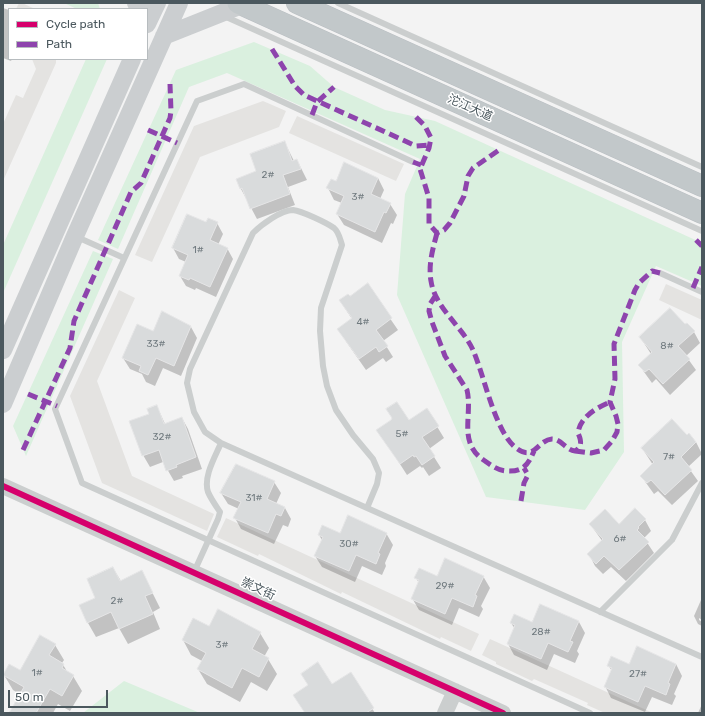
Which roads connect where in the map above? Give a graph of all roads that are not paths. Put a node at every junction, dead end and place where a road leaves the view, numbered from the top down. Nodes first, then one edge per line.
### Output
1 (157, 3) edge
2 (178, 3) edge
3 (297, 3) edge
4 (338, 3) edge
5 (240, 4) edge
6 (219, 14) junction
7 (148, 22) edge
8 (164, 36) junction
9 (132, 60) edge
10 (414, 162) dead end
11 (702, 167) edge
12 (702, 186) edge
13 (702, 212) edge
14 (702, 231) edge
15 (75, 236) junction
16 (124, 258) junction
17 (660, 273) dead end
18 (702, 292) edge
19 (3, 350) edge
20 (3, 404) edge
21 (221, 443) junction
22 (702, 483) edge
23 (3, 486) edge
24 (367, 508) junction
25 (208, 540) junction
26 (193, 572) junction
27 (600, 612) junction
28 (702, 657) edge
29 (455, 692) junction
30 (446, 713) edge
31 (503, 713) edge
32 (590, 713) edge

1 - 7 main road
2 - 8 main road
3 - 12 highway, 沱江大道
4 - 11 lane
5 - 6 main road
5 - 13 highway, 沱江大道
6 - 8 main road
6 - 14 lane
8 - 15 main road
9 - 19 main road
10 - 16 lane
15 - 16 lane
15 - 20 main road
16 - 25 lane
17 - 18 lane
21 - 24 lane
21 - 24 lane
21 - 25 lane
22 - 27 lane
23 - 26 street, 崇文街
24 - 27 lane
25 - 26 lane
25 - 32 lane
26 - 29 street, 崇文街
27 - 28 lane
29 - 30 street
29 - 31 street, 崇文街

